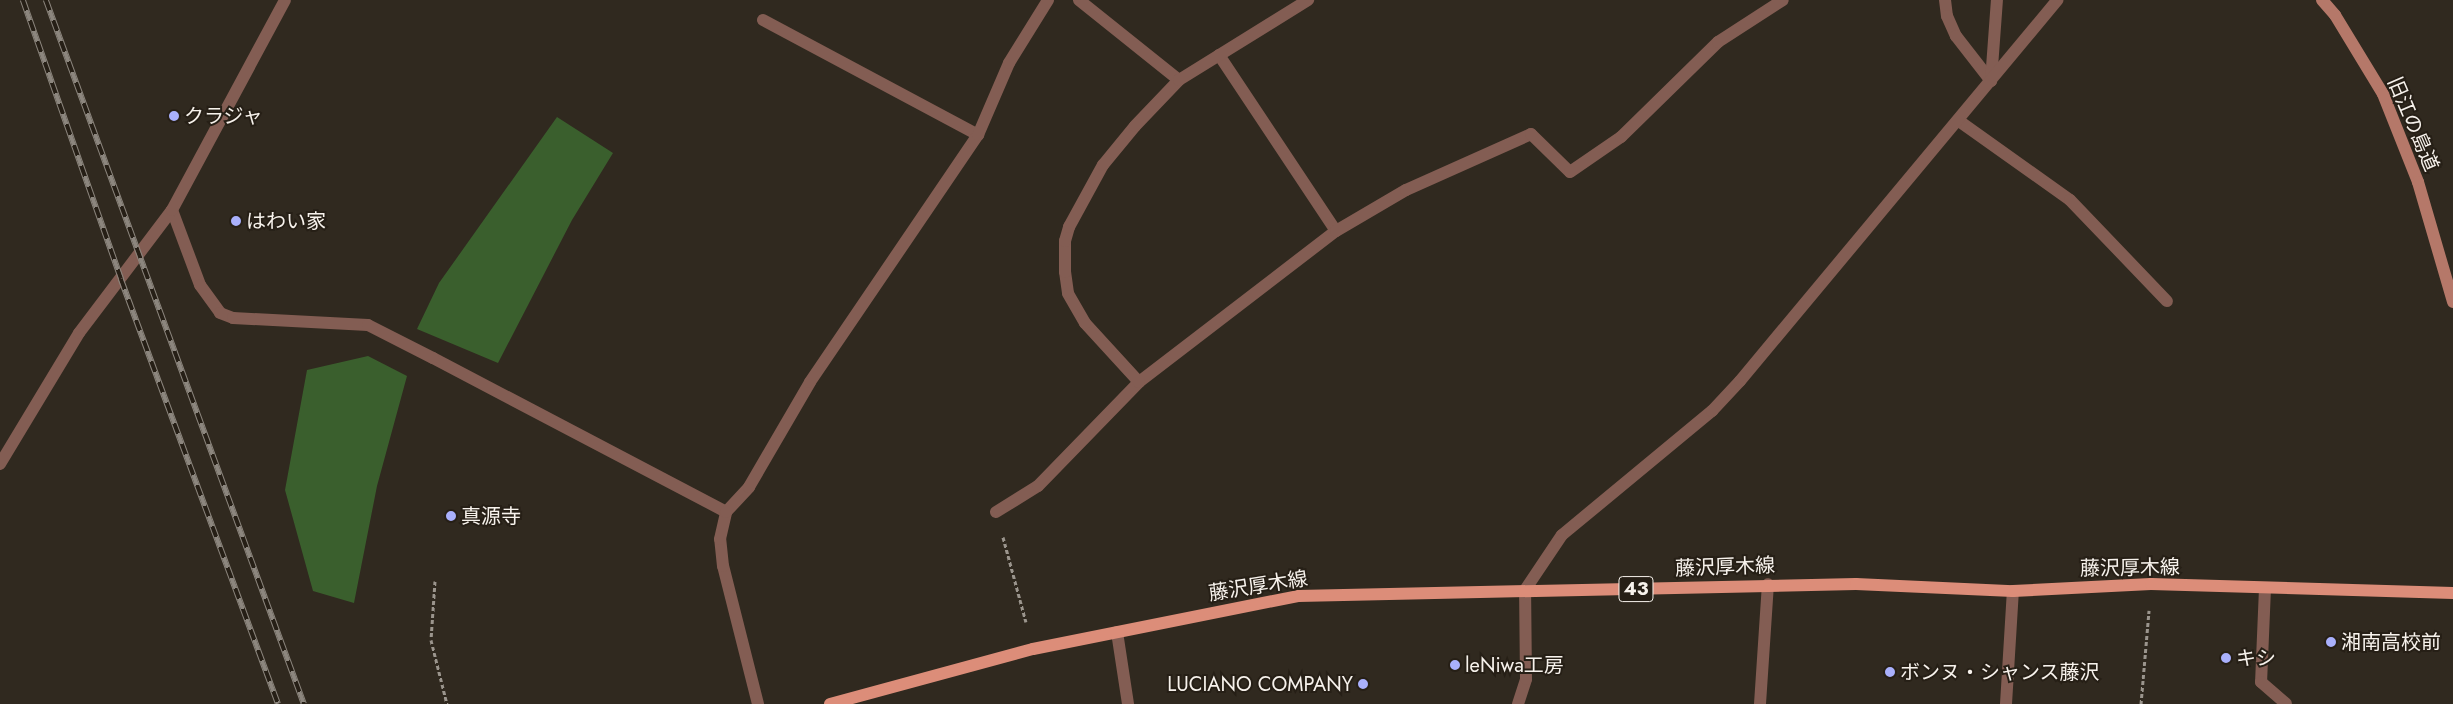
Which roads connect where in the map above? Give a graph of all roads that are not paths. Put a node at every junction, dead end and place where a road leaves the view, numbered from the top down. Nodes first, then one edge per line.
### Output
1 (285, 0) edge
2 (1048, 0) edge
3 (1079, 0) edge
4 (1308, 0) edge
5 (1783, 0) edge
6 (1945, 0) edge
7 (1996, 0) edge
8 (2057, 0) edge
9 (2322, 0) edge
10 (763, 20) dead end
11 (1219, 55) junction
12 (1179, 80) junction
13 (1991, 81) junction
14 (1959, 121) junction
15 (978, 135) junction
16 (172, 210) junction
17 (1336, 231) junction
18 (2168, 301) dead end
19 (2453, 302) edge
20 (1139, 382) junction
21 (0, 464) edge
22 (726, 512) junction
23 (996, 512) road end
24 (1768, 584) junction
25 (2265, 588) junction
26 (1525, 590) junction
27 (2014, 591) junction
28 (2453, 593) edge
29 (1117, 632) junction
30 (758, 704) edge
31 (830, 704) edge
32 (1128, 704) edge
33 (1518, 704) edge
34 (1760, 704) edge
35 (2006, 704) edge
36 (2286, 704) edge

1 - 16 street
2 - 15 street
3 - 12 street
4 - 11 street
5 - 17 street
6 - 13 street
7 - 13 street
8 - 13 street
9 - 19 street, 旧江の島道
10 - 15 street
11 - 12 street
11 - 17 street
12 - 20 street
13 - 14 street
14 - 18 street
14 - 26 street
15 - 22 street
16 - 21 street
16 - 22 street
17 - 20 street
20 - 23 street
22 - 30 street
24 - 26 main road, 藤沢厚木線 / 43
24 - 27 main road, 藤沢厚木線 / 43
24 - 34 street
25 - 27 main road, 藤沢厚木線 / 43
25 - 28 main road, 藤沢厚木線 / 43
25 - 36 street
26 - 29 main road, 藤沢厚木線 / 43
26 - 33 street
27 - 35 street
29 - 31 main road, 藤沢厚木線 / 43
29 - 32 street

